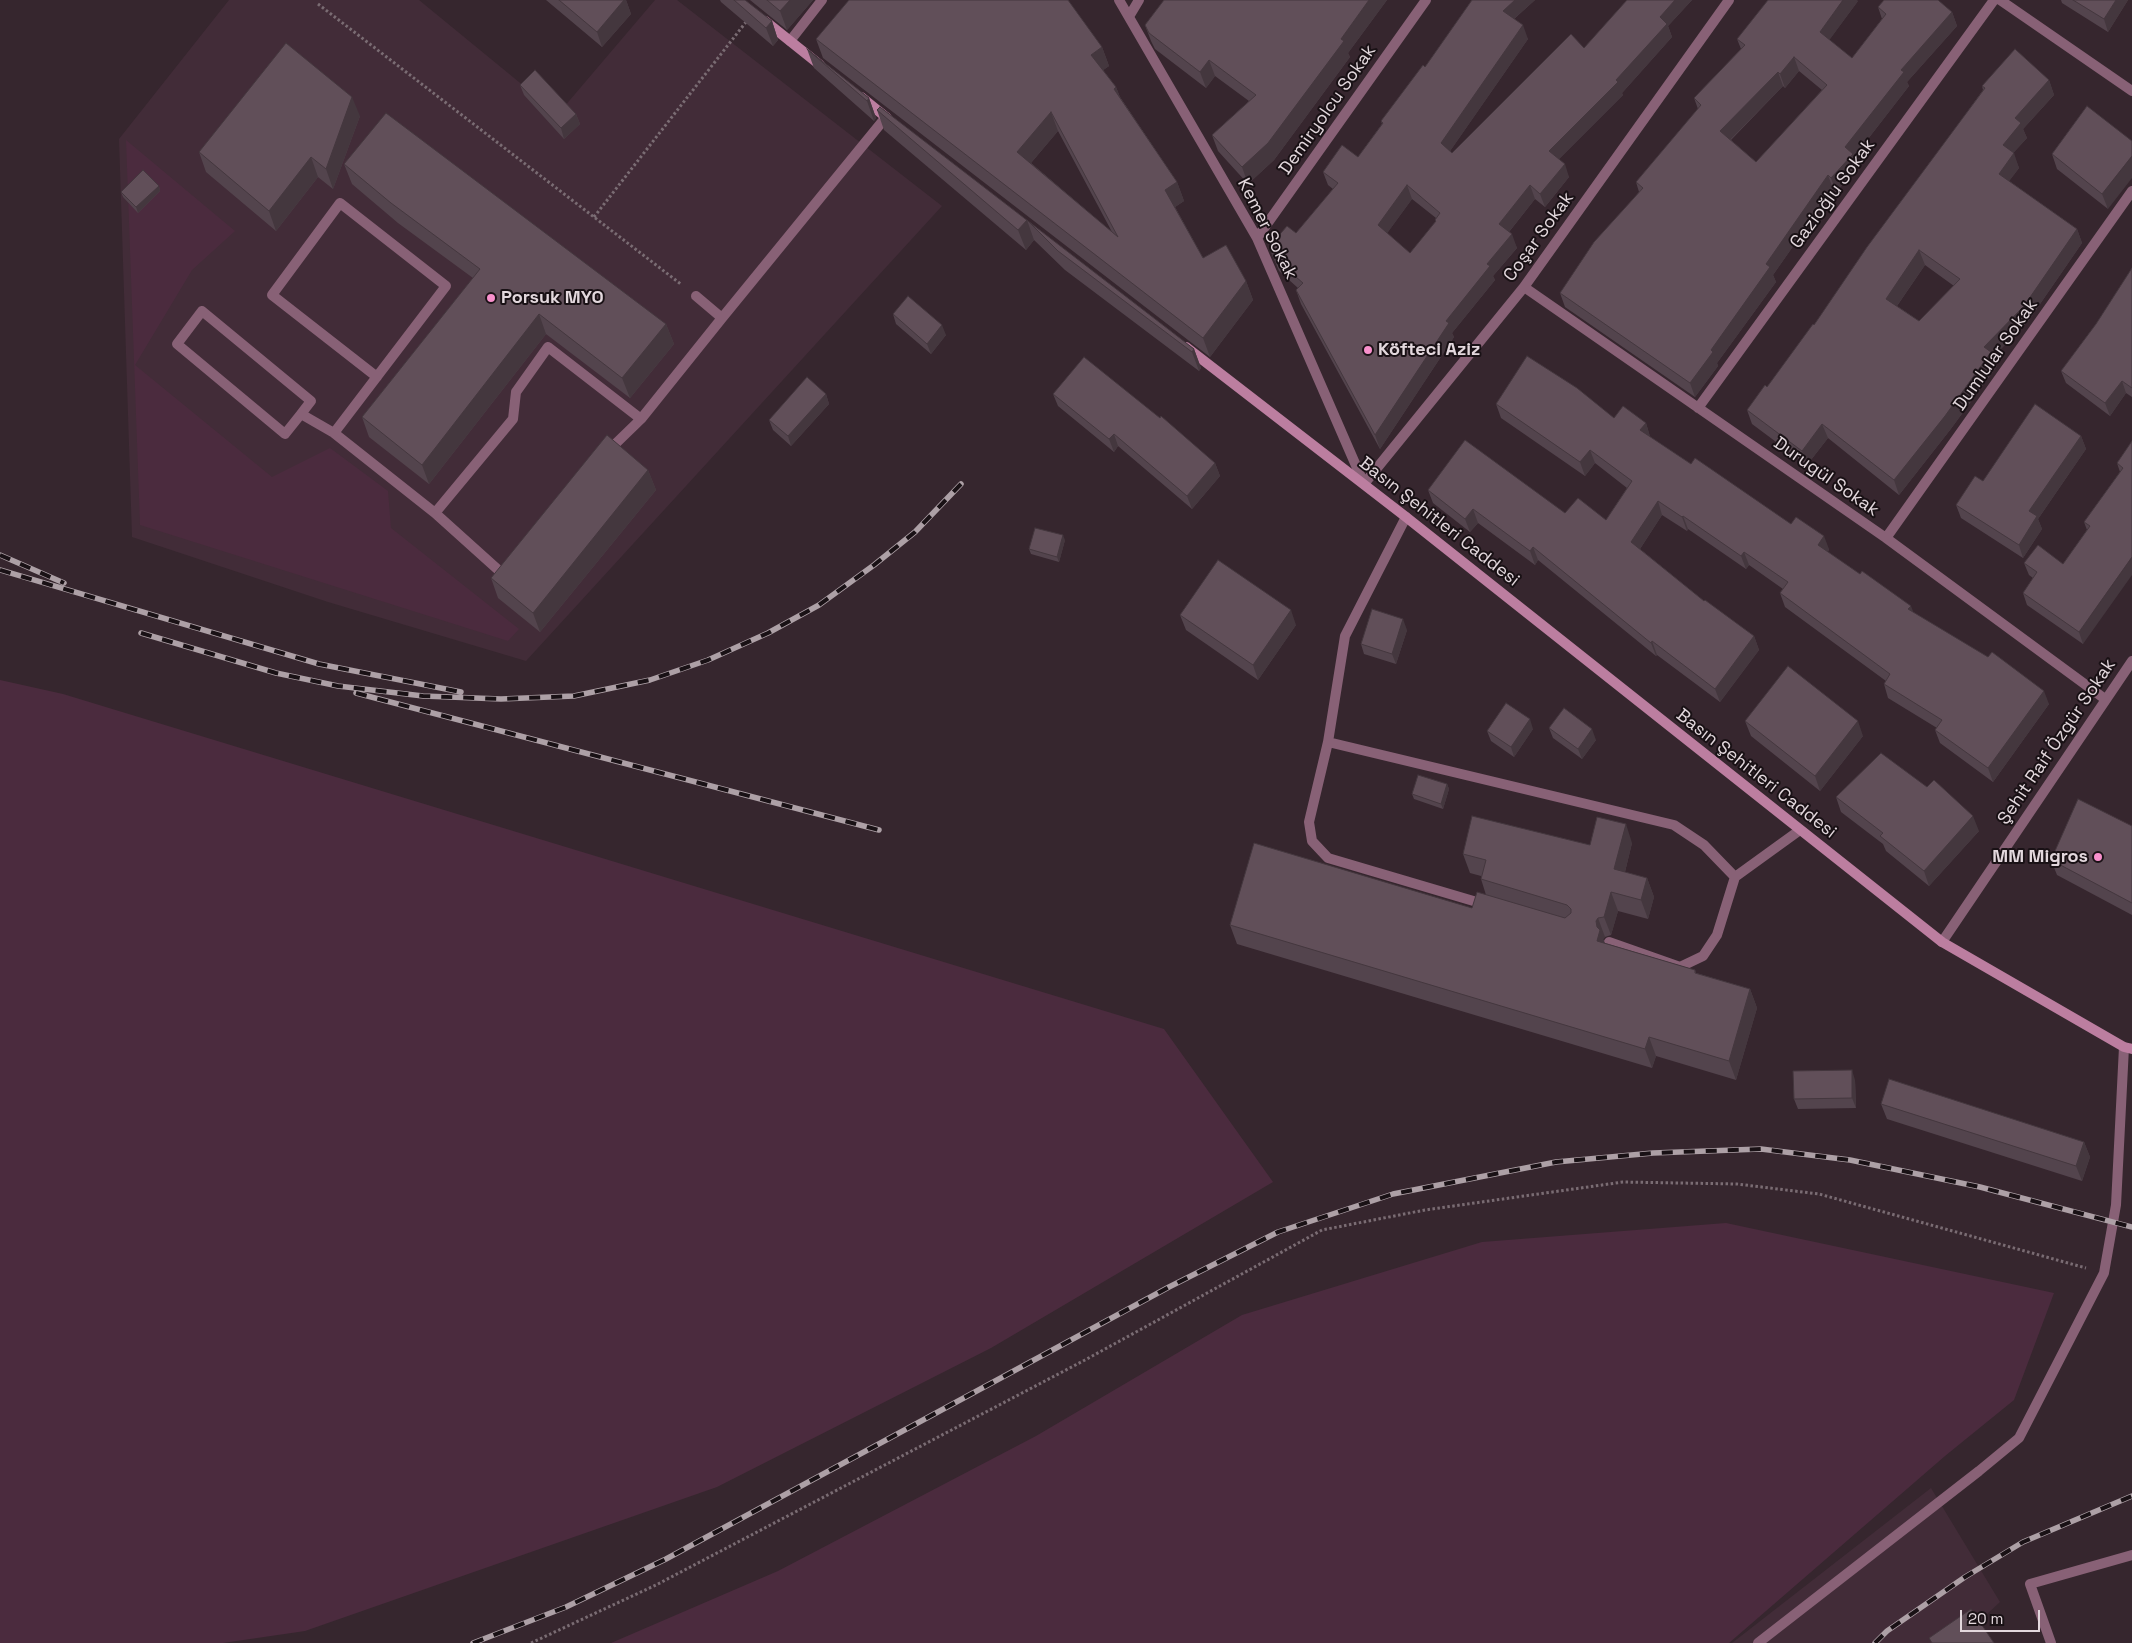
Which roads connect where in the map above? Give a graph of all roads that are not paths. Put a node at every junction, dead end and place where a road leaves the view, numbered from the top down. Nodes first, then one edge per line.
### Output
1 (822, 0) edge
2 (1120, 0) edge
3 (1139, 0) edge
4 (1426, 0) edge
5 (1728, 0) edge
6 (1994, 0) edge
7 (2000, 0) edge
8 (754, 12) edge
9 (1130, 15) junction
10 (790, 41) junction
11 (827, 71) edge
12 (850, 88) edge
13 (2132, 90) edge
14 (890, 120) joint
15 (2132, 192) edge
16 (1257, 238) junction
17 (1524, 287) junction
18 (696, 296) road end
19 (722, 318) junction
20 (1176, 340) edge
21 (376, 377) junction
22 (1698, 408) junction
23 (301, 414) junction
24 (641, 418) junction
25 (334, 433) junction
26 (599, 460) edge
27 (1364, 484) junction
28 (435, 514) junction
29 (1406, 517) junction
30 (1886, 538) junction
31 (516, 562) edge
32 (2132, 660) edge
33 (2105, 699) junction
34 (1328, 742) junction
35 (1800, 830) junction
36 (1735, 877) junction
37 (1496, 908) edge
38 (1609, 942) edge
39 (1942, 942) junction
40 (2128, 1048) edge
41 (2132, 1555) edge
42 (1758, 1643) edge
43 (2052, 1643) edge

1 - 10 street
2 - 9 street, Kemer Sokak
3 - 9 street
4 - 16 street, Demiryolcu Sokak
5 - 17 street, Coşar Sokak
6 - 22 street, Gazioğlu Sokak
7 - 13 street
8 - 10 main road
9 - 16 street, Kemer Sokak
10 - 11 main road
12 - 14 main road
14 - 19 street
15 - 30 street, Dumlular Sokak
16 - 27 street, Kemer Sokak
17 - 22 street, Durugül Sokak
17 - 27 street, Coşar Sokak
18 - 19 street
19 - 24 street
20 - 27 main road, Basın Şehitleri Caddesi
21 - 21 street
21 - 25 street
22 - 30 street, Durugül Sokak
23 - 23 street
23 - 25 street
24 - 26 street
24 - 28 street
25 - 28 street
27 - 29 main road, Basın Şehitleri Caddesi
28 - 31 street
29 - 34 street
29 - 35 main road, Basın Şehitleri Caddesi
30 - 33 street, Durugül Sokak
32 - 33 street, Şehit Raif Özgür Sokak
33 - 39 street, Şehit Raif Özgür Sokak
34 - 36 street
34 - 37 street
35 - 36 street
35 - 39 main road, Basın Şehitleri Caddesi
36 - 38 street
39 - 40 main road, Basın Şehitleri Caddesi
40 - 42 street
41 - 43 street

